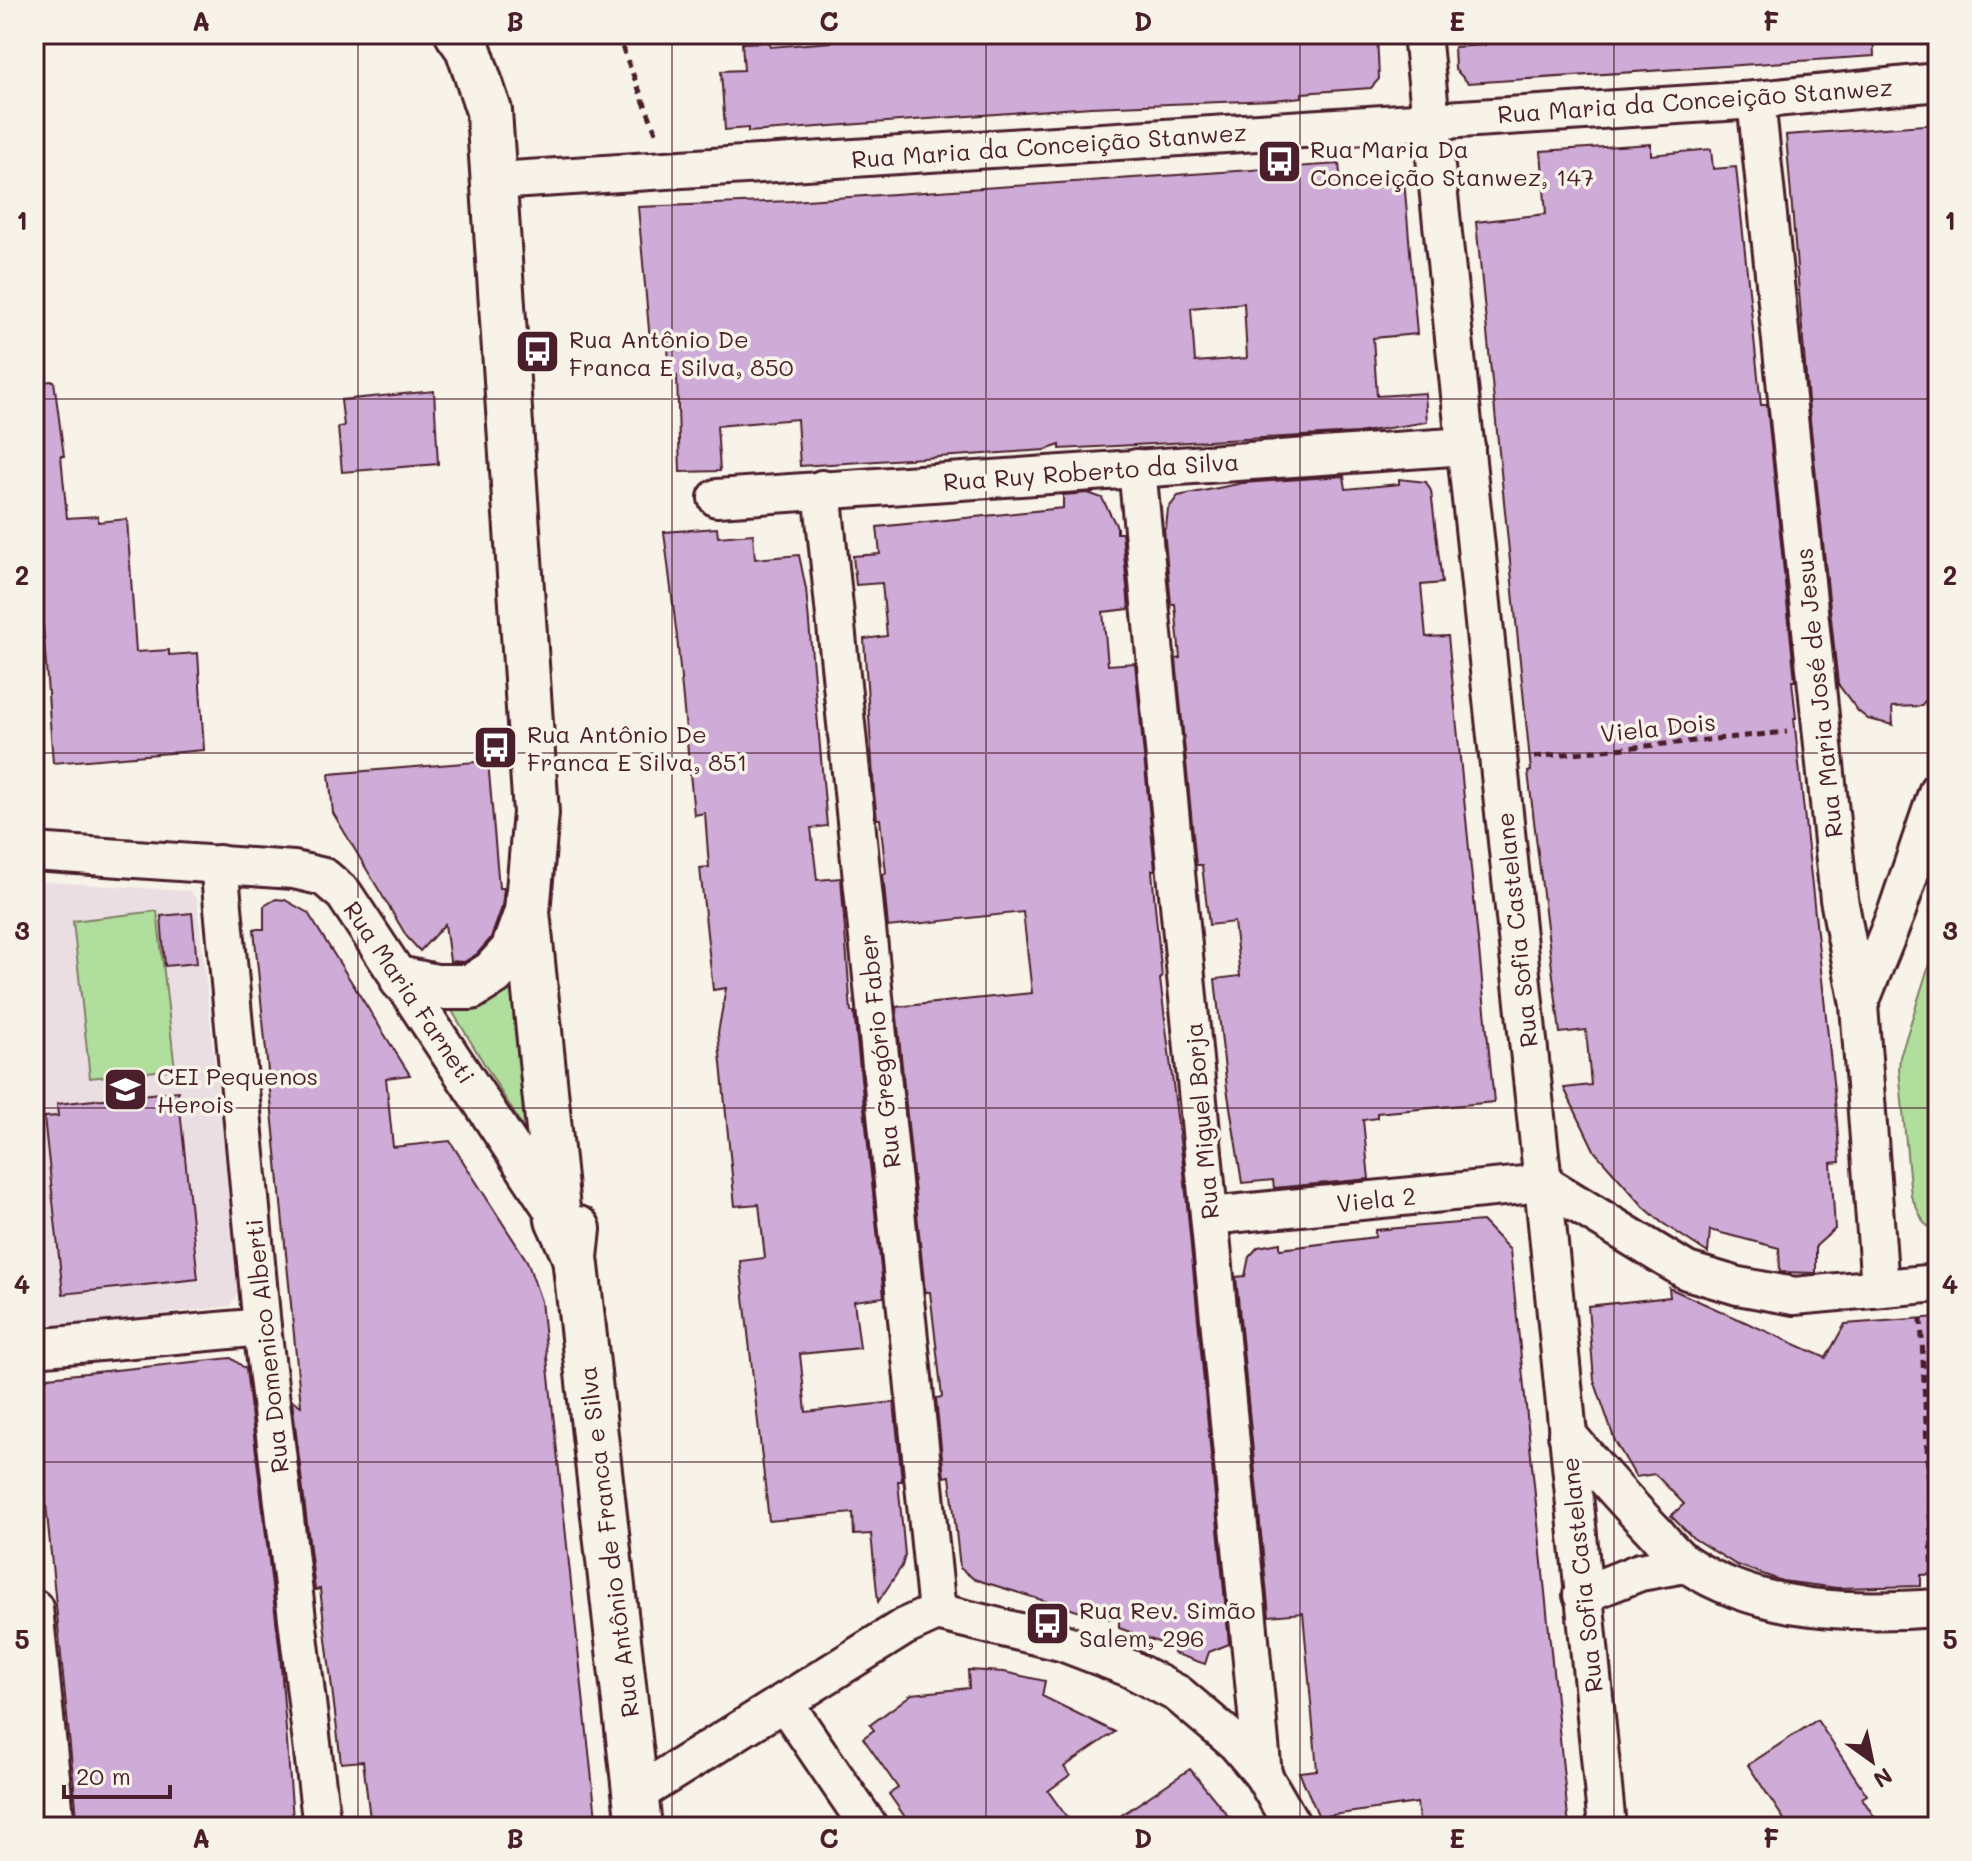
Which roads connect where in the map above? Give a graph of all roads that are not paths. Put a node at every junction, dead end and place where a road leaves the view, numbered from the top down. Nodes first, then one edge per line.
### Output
1 (458, 34) edge
2 (1422, 34) edge
3 (1938, 82) edge
4 (1756, 100) junction
5 (1431, 119) junction
6 (495, 181) junction
7 (1466, 446) junction
8 (1137, 468) junction
9 (822, 489) junction
10 (717, 498) dead end
11 (1938, 790) edge
12 (536, 813) junction
13 (34, 852) edge
14 (219, 864) junction
15 (527, 912) junction
16 (403, 980) junction
17 (1859, 1005) junction
18 (1543, 1183) junction
19 (1210, 1216) junction
20 (571, 1231) junction
21 (1929, 1284) edge
22 (1880, 1287) junction
23 (262, 1327) junction
24 (34, 1348) edge
25 (1567, 1434) junction
26 (1685, 1564) junction
27 (1582, 1595) junction
28 (34, 1608) edge
29 (1936, 1609) edge
30 (937, 1612) junction
31 (784, 1702) junction
32 (1263, 1775) junction
33 (638, 1811) edge
34 (56, 1827) edge
35 (322, 1827) edge
36 (869, 1827) edge
37 (1293, 1827) edge
38 (1607, 1827) edge

1 - 6 main road, Rua Antônio de Franca e Silva
2 - 5 street, Rua Sofia Castelane
3 - 4 street, Rua Maria da Conceição Stanwez
4 - 5 street, Rua Maria da Conceição Stanwez
4 - 17 street, Rua Maria José de Jesus
5 - 6 street, Rua Maria da Conceição Stanwez
5 - 7 street, Rua Sofia Castelane
6 - 12 main road, Rua Antônio de Franca e Silva
7 - 8 street, Rua Ruy Roberto da Silva
7 - 18 street, Rua Sofia Castelane
8 - 9 street, Rua Ruy Roberto da Silva
8 - 19 street, Rua Miguel Borja
9 - 10 street, Rua Ruy Roberto da Silva
9 - 30 street, Rua Gregório Faber
11 - 17 street
12 - 15 main road, Rua Antônio de Franca e Silva
12 - 20 main road, Rua Antônio de Franca e Silva
13 - 14 street, Rua Maria Farneti
14 - 16 street, Rua Maria Farneti
14 - 23 street, Rua Domenico Alberti
15 - 16 main road
15 - 20 main road, Rua Antônio de Franca e Silva
16 - 20 street, Rua Maria Farneti
17 - 22 street, Rua Maria José de Jesus
18 - 19 street, Viela 2
18 - 22 street
18 - 25 street, Rua Sofia Castelane
19 - 32 street, Rua Miguel Borja
20 - 33 main road, Rua Antônio de Franca e Silva
21 - 22 street
23 - 24 street
23 - 35 street, Rua Domenico Alberti
25 - 26 street
25 - 27 street, Rua Sofia Castelane
26 - 27 street
26 - 29 street
27 - 38 street, Rua Sofia Castelane
28 - 34 street
30 - 31 street
30 - 32 street
31 - 33 street
31 - 36 street
32 - 37 street

